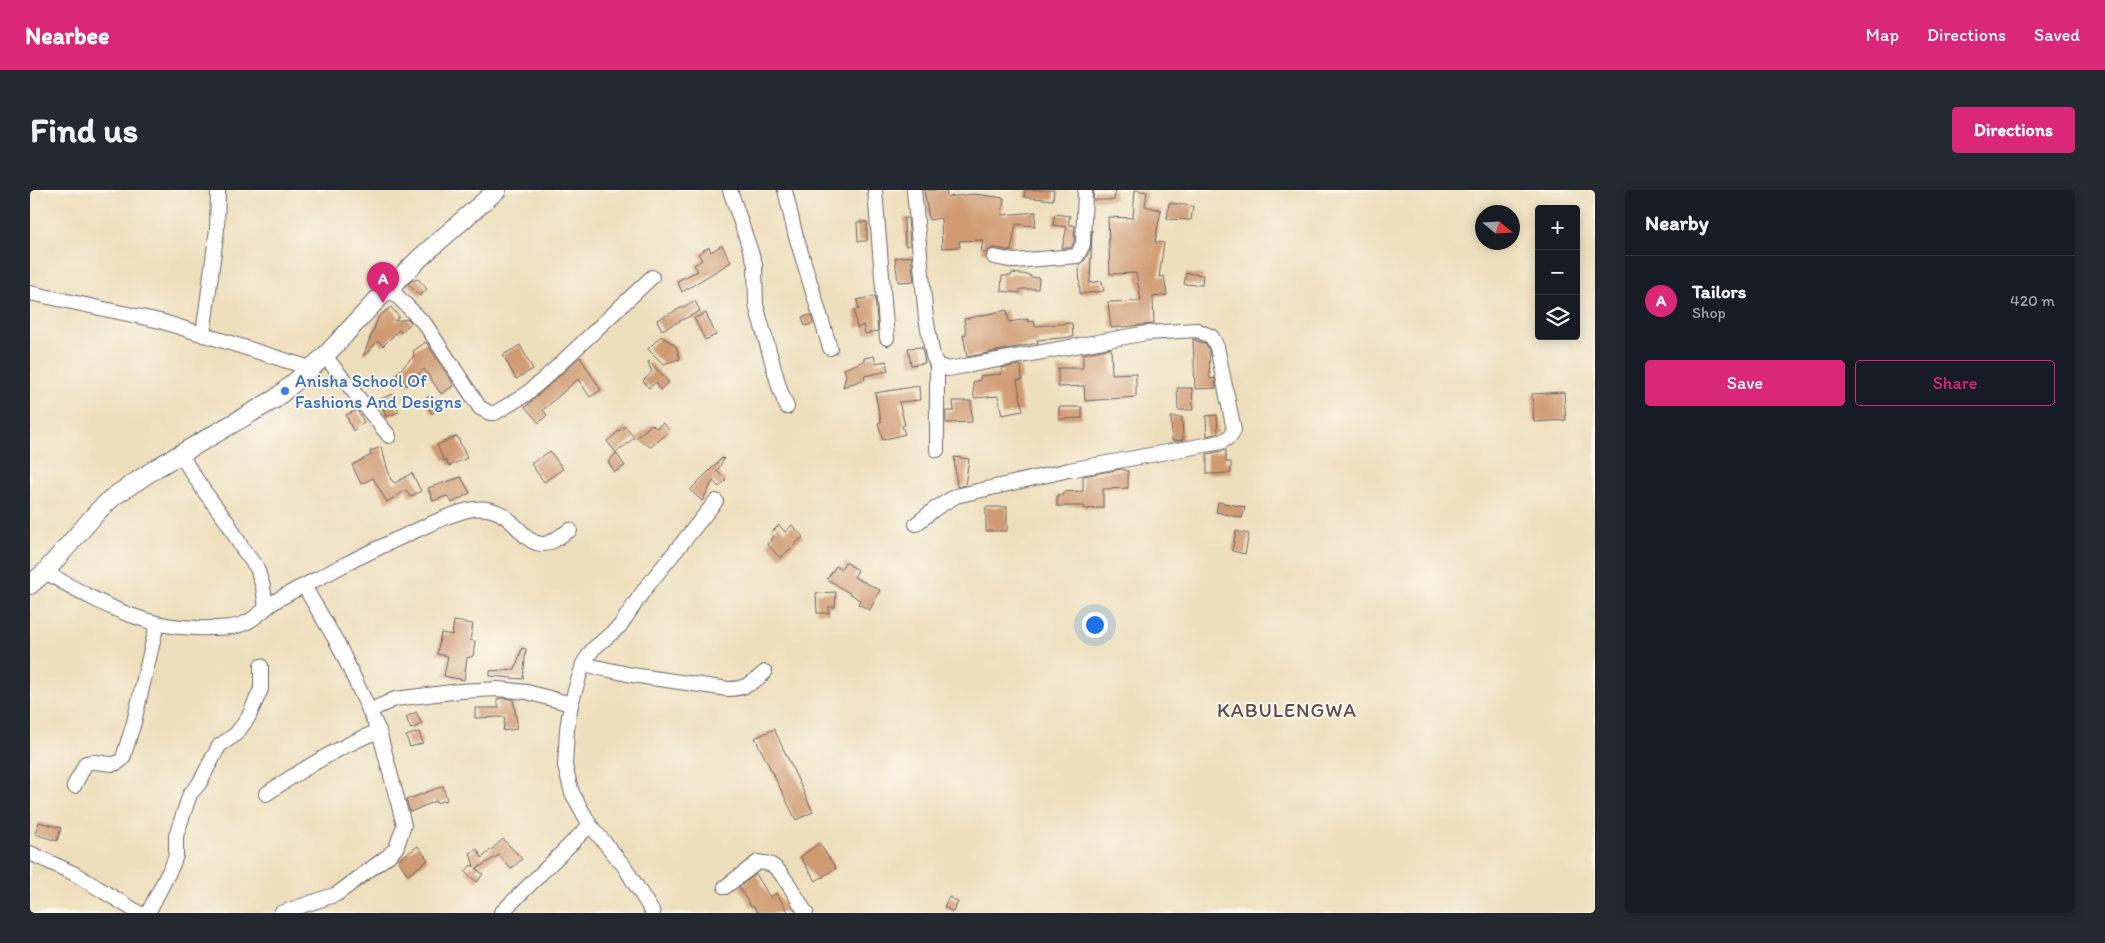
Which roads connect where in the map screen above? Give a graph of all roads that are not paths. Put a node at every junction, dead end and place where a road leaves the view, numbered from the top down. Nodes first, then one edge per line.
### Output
1 (218, 190) edge
2 (497, 190) edge
3 (730, 190) edge
4 (786, 190) edge
5 (875, 190) edge
6 (914, 190) edge
7 (1085, 190) edge
8 (994, 257) dead end
9 (652, 277) dead end
10 (389, 288) junction
11 (30, 293) edge
12 (203, 336) junction
13 (887, 338) dead end
14 (830, 348) dead end
15 (325, 356) junction
16 (937, 364) junction
17 (310, 368) junction
18 (787, 407) dead end
19 (388, 436) dead end
20 (937, 450) dead end
21 (180, 454) junction
22 (716, 501) dead end
23 (916, 524) dead end
24 (570, 530) dead end
25 (45, 572) junction
26 (30, 585) edge
27 (304, 586) junction
28 (266, 608) junction
29 (157, 624) junction
30 (583, 664) junction
31 (261, 666) dead end
32 (766, 672) dead end
33 (571, 704) junction
34 (369, 711) junction
35 (379, 731) junction
36 (74, 786) dead end
37 (266, 794) dead end
38 (590, 825) junction
39 (30, 853) edge
40 (725, 887) dead end
41 (139, 913) edge
42 (148, 913) edge
43 (281, 913) edge
44 (501, 913) edge
45 (653, 913) edge
46 (806, 913) edge

1 - 12 street
2 - 10 street
3 - 18 street
4 - 14 street
5 - 13 street
6 - 16 street
7 - 8 street
9 - 10 street
10 - 15 street
11 - 12 street
12 - 17 street
15 - 17 street
15 - 19 street
16 - 20 street
16 - 23 street
17 - 21 street
21 - 25 street
21 - 28 street
22 - 30 street
24 - 27 street
25 - 26 street
25 - 29 street
27 - 28 street
27 - 34 street
28 - 29 street
29 - 36 street
30 - 32 street
30 - 33 street
31 - 42 street
33 - 34 street
33 - 38 street
34 - 35 street
35 - 37 street
35 - 43 street
38 - 44 street
38 - 45 street
39 - 41 street
40 - 46 street

